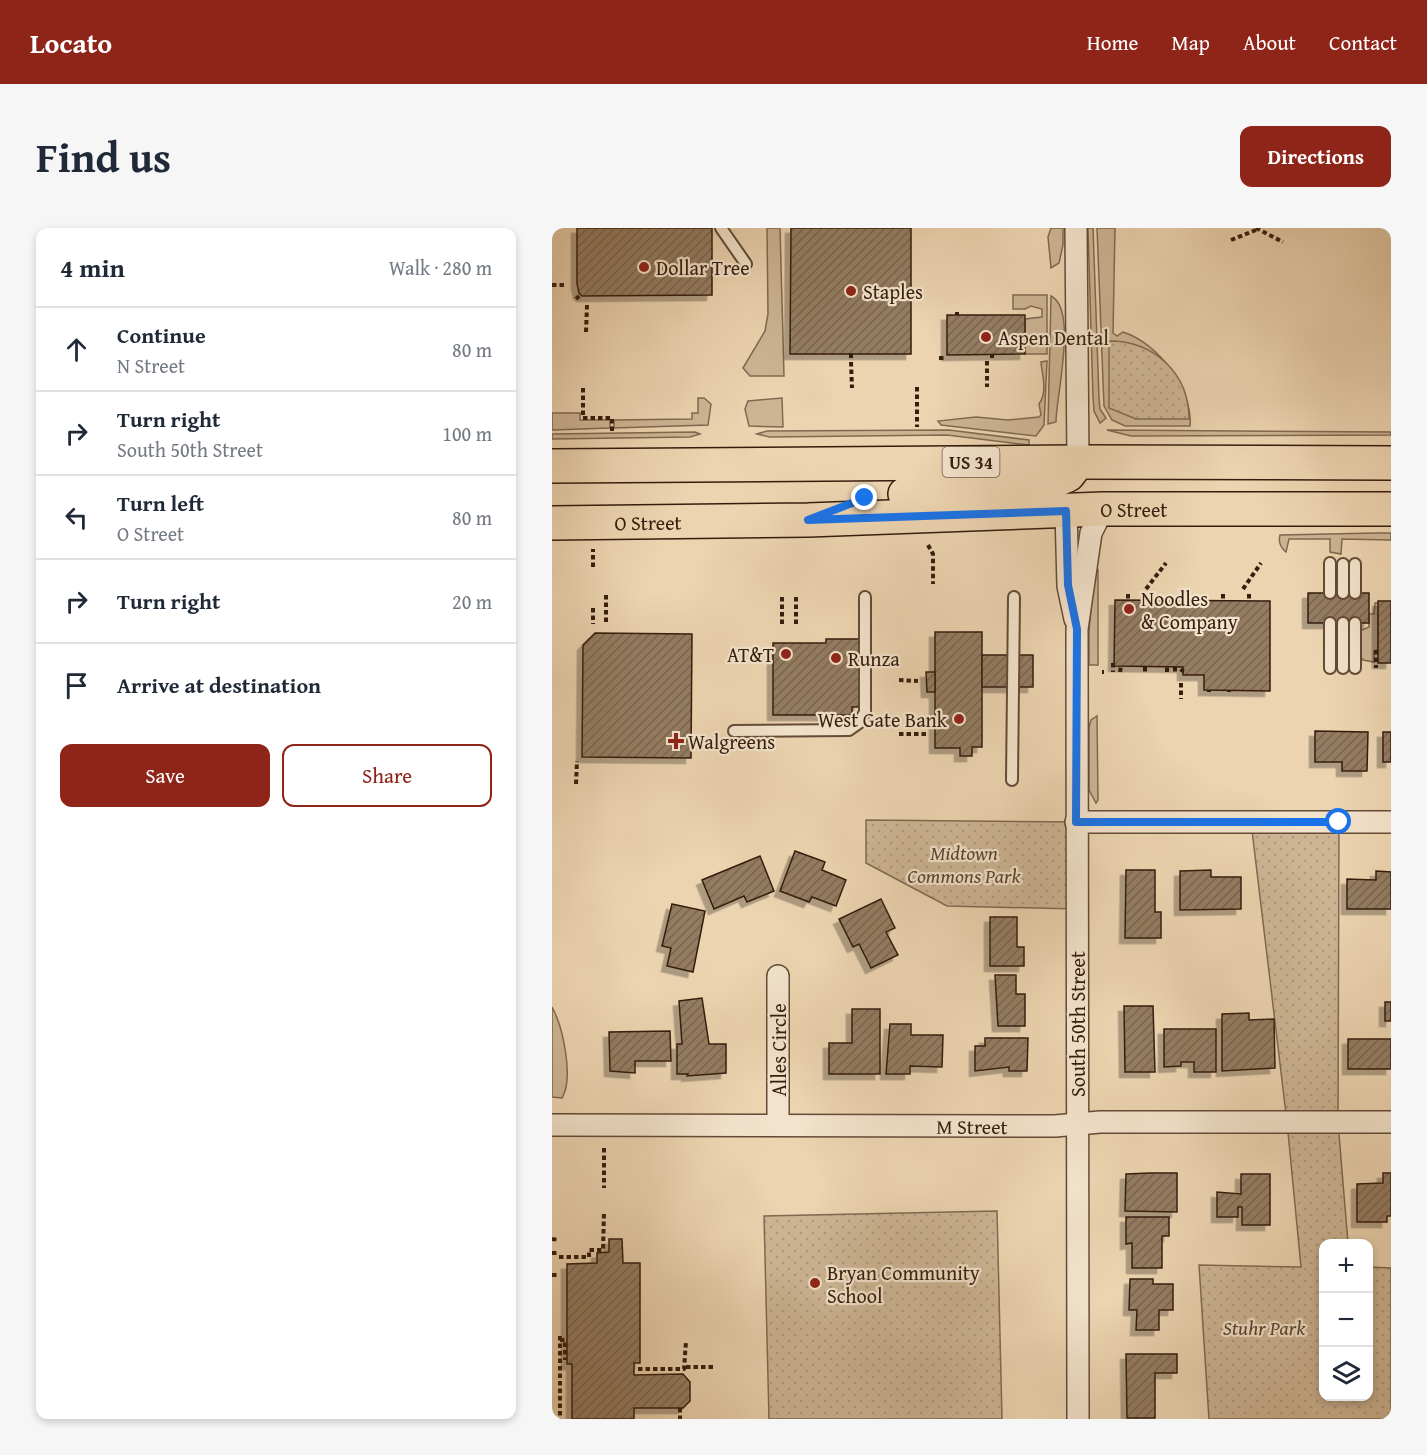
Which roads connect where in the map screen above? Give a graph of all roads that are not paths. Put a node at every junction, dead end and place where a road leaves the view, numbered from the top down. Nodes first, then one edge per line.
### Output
1 (721, 228) edge
2 (1076, 228) edge
3 (746, 264) dead end
4 (1078, 462) junction
5 (1333, 463) junction
6 (1391, 463) edge
7 (552, 466) edge
8 (1103, 509) junction
9 (1391, 509) edge
10 (1066, 511) junction
11 (808, 520) junction
12 (552, 524) edge
13 (1330, 563) dead end
14 (1342, 564) dead end
15 (1355, 564) dead end
16 (1330, 593) dead end
17 (1342, 593) dead end
18 (1355, 593) dead end
19 (865, 597) dead end
20 (1014, 597) dead end
21 (1330, 623) dead end
22 (1342, 623) dead end
23 (1355, 623) dead end
24 (1077, 629) junction
25 (1330, 668) dead end
26 (1342, 668) dead end
27 (1355, 668) dead end
28 (734, 730) dead end
29 (1012, 780) dead end
30 (1076, 822) junction
31 (1391, 822) edge
32 (778, 976) dead end
33 (1391, 1122) edge
34 (1078, 1123) junction
35 (778, 1124) junction
36 (552, 1125) edge
37 (1078, 1419) edge

1 - 3 lane
2 - 4 street
4 - 5 main road, US 34
4 - 7 main road, US 34
4 - 11 main road
5 - 6 main road, US 34
5 - 10 main road
8 - 9 main road, O Street
8 - 10 main road, O Street
8 - 24 street, South 50th Street
10 - 11 main road, O Street
10 - 24 street, South 50th Street
11 - 12 main road, O Street
13 - 16 lane
14 - 17 lane
15 - 18 lane
19 - 28 lane
20 - 29 lane
21 - 25 lane
22 - 26 lane
23 - 27 lane
24 - 30 street, South 50th Street
30 - 31 street
30 - 34 street, South 50th Street
32 - 35 street, Alles Circle
33 - 34 street, M Street
34 - 35 street, M Street
34 - 37 street, South 50th Street
35 - 36 street, M Street

